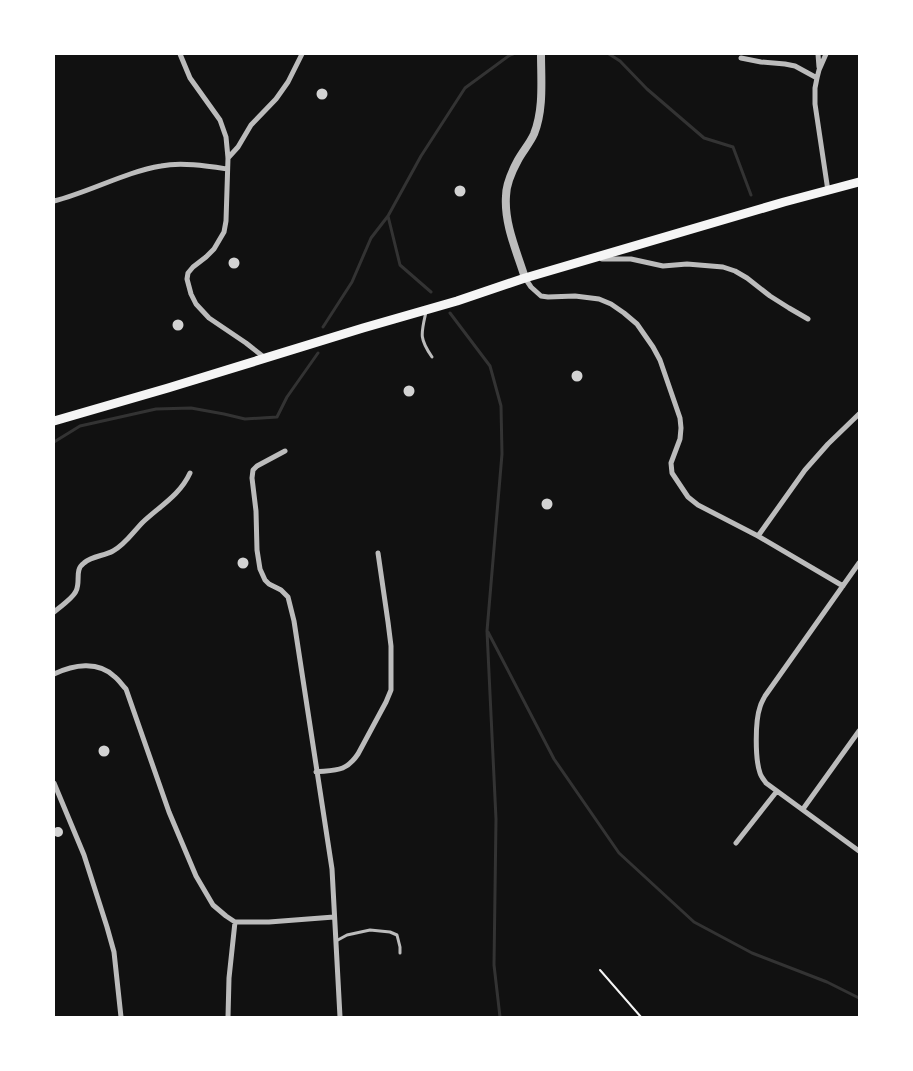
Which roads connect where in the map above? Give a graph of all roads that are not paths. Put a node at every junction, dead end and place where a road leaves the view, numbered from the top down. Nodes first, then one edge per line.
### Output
1 (180, 54) edge
2 (302, 54) edge
3 (541, 54) edge
4 (818, 54) edge
5 (826, 54) edge
6 (741, 58) dead end
7 (819, 70) junction
8 (817, 78) junction
9 (228, 158) junction
10 (227, 169) junction
11 (859, 182) edge
12 (828, 191) junction
13 (54, 201) edge
14 (589, 259) junction
15 (525, 278) junction
16 (427, 309) junction
17 (808, 319) dead end
18 (432, 357) dead end
19 (266, 358) junction
20 (859, 414) edge
21 (54, 421) edge
22 (285, 451) dead end
23 (190, 473) dead end
24 (758, 536) junction
25 (378, 553) dead end
26 (859, 563) edge
27 (843, 586) junction
28 (54, 612) edge
29 (54, 674) edge
30 (859, 731) edge
31 (316, 772) junction
32 (54, 783) edge
33 (777, 791) junction
34 (803, 809) junction
35 (736, 843) dead end
36 (859, 851) edge
37 (334, 917) junction
38 (235, 922) junction
39 (336, 941) junction
40 (400, 953) dead end
41 (121, 1017) edge
42 (228, 1017) edge
43 (340, 1017) edge

1 - 9 street
2 - 9 street
3 - 15 street
4 - 7 street
5 - 7 street
6 - 8 street
7 - 8 street
8 - 12 street
9 - 10 street
10 - 13 street
10 - 19 street
11 - 12 main road
12 - 14 main road
14 - 15 main road
14 - 17 street
15 - 16 main road
15 - 24 street
16 - 18 lane
16 - 19 main road
19 - 21 main road
20 - 24 street
22 - 31 street
23 - 28 street
24 - 27 street
25 - 31 street
26 - 27 street
27 - 33 street
29 - 38 street
30 - 34 street
31 - 37 street
32 - 41 street
33 - 34 street
33 - 35 street
34 - 36 street
37 - 38 street
37 - 39 street
38 - 42 street
39 - 40 lane
39 - 43 street

